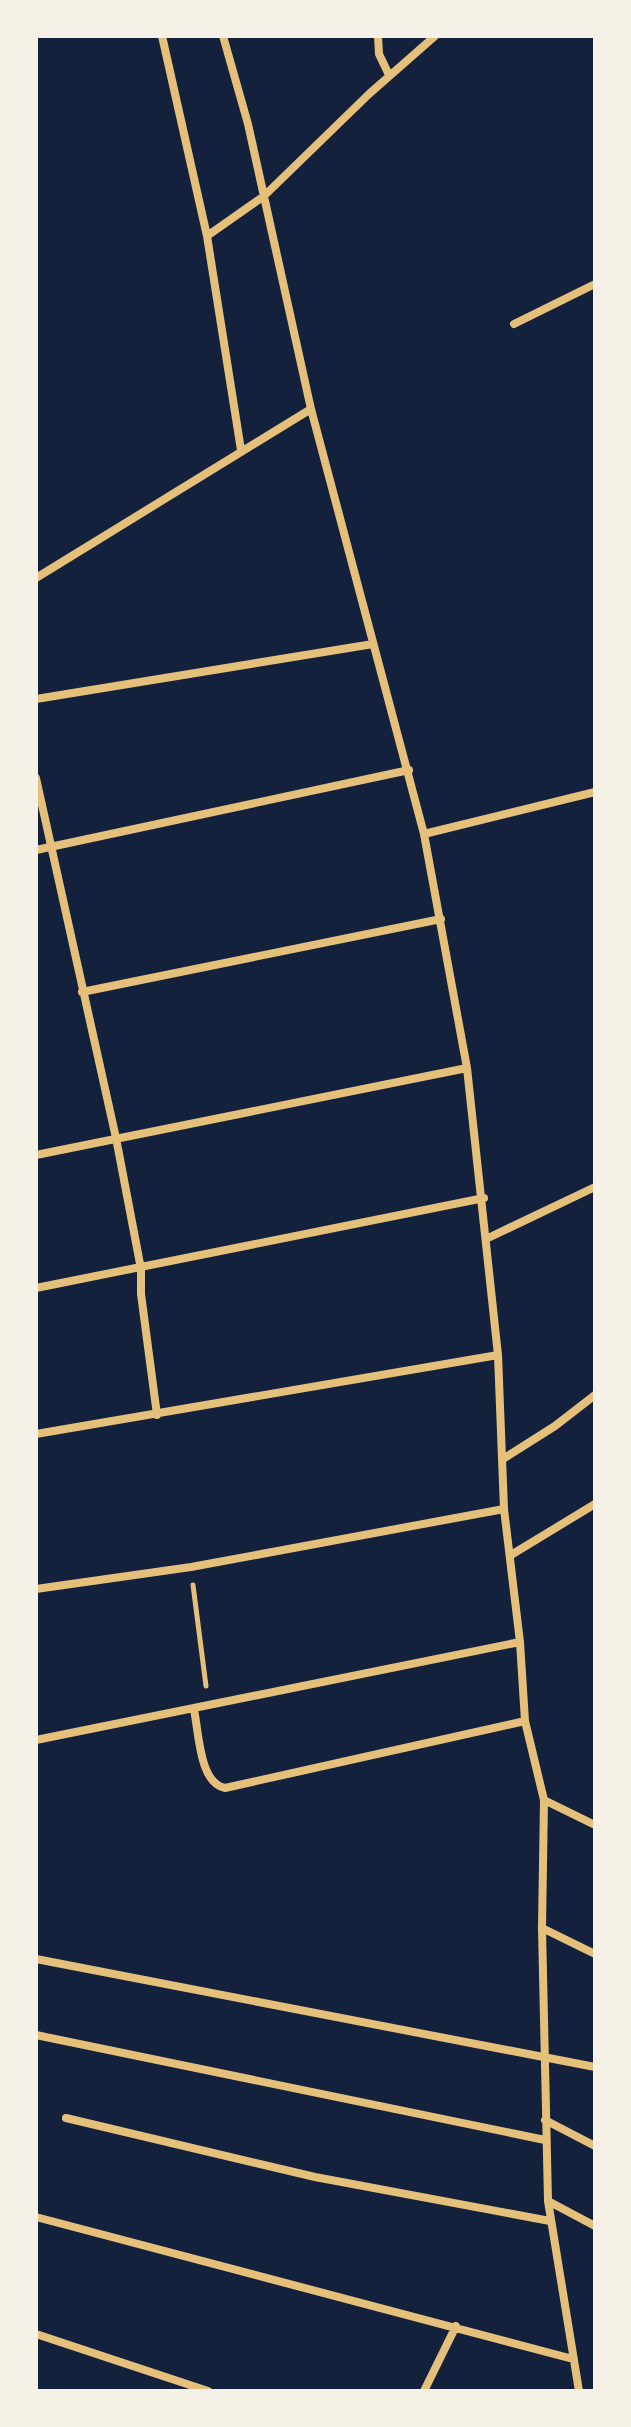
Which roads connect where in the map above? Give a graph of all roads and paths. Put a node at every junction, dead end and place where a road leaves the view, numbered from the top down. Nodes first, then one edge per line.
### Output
1 (162, 36) edge
2 (223, 36) edge
3 (378, 36) edge
4 (435, 36) edge
5 (389, 75) junction
6 (264, 196) junction
7 (207, 236) junction
8 (595, 284) edge
9 (514, 324) dead end
10 (311, 409) junction
11 (241, 450) junction
12 (36, 578) edge
13 (373, 644) junction
14 (36, 699) edge
15 (409, 770) junction
16 (36, 778) edge
17 (595, 792) edge
18 (424, 834) junction
19 (52, 847) junction
20 (36, 850) edge
21 (441, 919) junction
22 (82, 992) junction
23 (467, 1068) junction
24 (116, 1138) junction
25 (36, 1155) edge
26 (595, 1187) edge
27 (484, 1198) junction
28 (486, 1239) junction
29 (141, 1269) junction
30 (36, 1288) edge
31 (498, 1355) junction
32 (595, 1395) edge
33 (157, 1415) junction
34 (36, 1434) edge
35 (503, 1459) junction
36 (595, 1504) edge
37 (504, 1509) junction
38 (511, 1555) junction
39 (191, 1567) junction
40 (36, 1589) edge
41 (520, 1642) junction
42 (208, 1707) junction
43 (194, 1710) junction
44 (525, 1721) junction
45 (36, 1740) edge
46 (544, 1800) junction
47 (595, 1825) edge
48 (542, 1928) junction
49 (595, 1954) edge
50 (36, 1959) edge
51 (36, 2035) edge
52 (546, 2055) junction
53 (595, 2067) edge
54 (66, 2118) dead end
55 (545, 2120) junction
56 (545, 2140) junction
57 (595, 2146) edge
58 (548, 2201) junction
59 (36, 2217) edge
60 (550, 2221) junction
61 (595, 2226) edge
62 (456, 2326) junction
63 (36, 2334) edge
64 (573, 2359) junction
65 (208, 2391) edge
66 (424, 2391) edge
67 (579, 2391) edge

1 - 7 street
2 - 6 street
3 - 5 street
4 - 5 street
5 - 6 street
6 - 7 street
6 - 10 street
7 - 11 street
8 - 9 street
10 - 11 street
10 - 13 street
11 - 12 street
13 - 14 street
13 - 15 street
15 - 18 street
15 - 19 street
16 - 19 street
17 - 18 street
18 - 21 street
19 - 20 street
19 - 22 street
21 - 22 street
21 - 23 street
22 - 24 street
23 - 24 street
23 - 27 street
24 - 25 street
24 - 29 street
26 - 28 street
27 - 28 street
27 - 29 street
28 - 31 street
29 - 30 street
29 - 33 street
31 - 33 street
31 - 35 street
32 - 35 street
33 - 34 street
35 - 37 street
36 - 38 street
37 - 38 street
37 - 39 street
38 - 41 street
39 - 40 street
39 - 42 path
41 - 42 street
41 - 44 street
42 - 43 street
43 - 44 street
43 - 45 street
44 - 46 street
46 - 47 street
46 - 48 street
48 - 49 street
48 - 52 street
50 - 52 street
51 - 56 street
52 - 53 street
52 - 55 street
54 - 60 street
55 - 56 street
55 - 57 street
56 - 58 street
58 - 60 street
58 - 61 street
59 - 62 street
60 - 64 street
62 - 64 street
62 - 66 street
63 - 65 street
64 - 67 street

